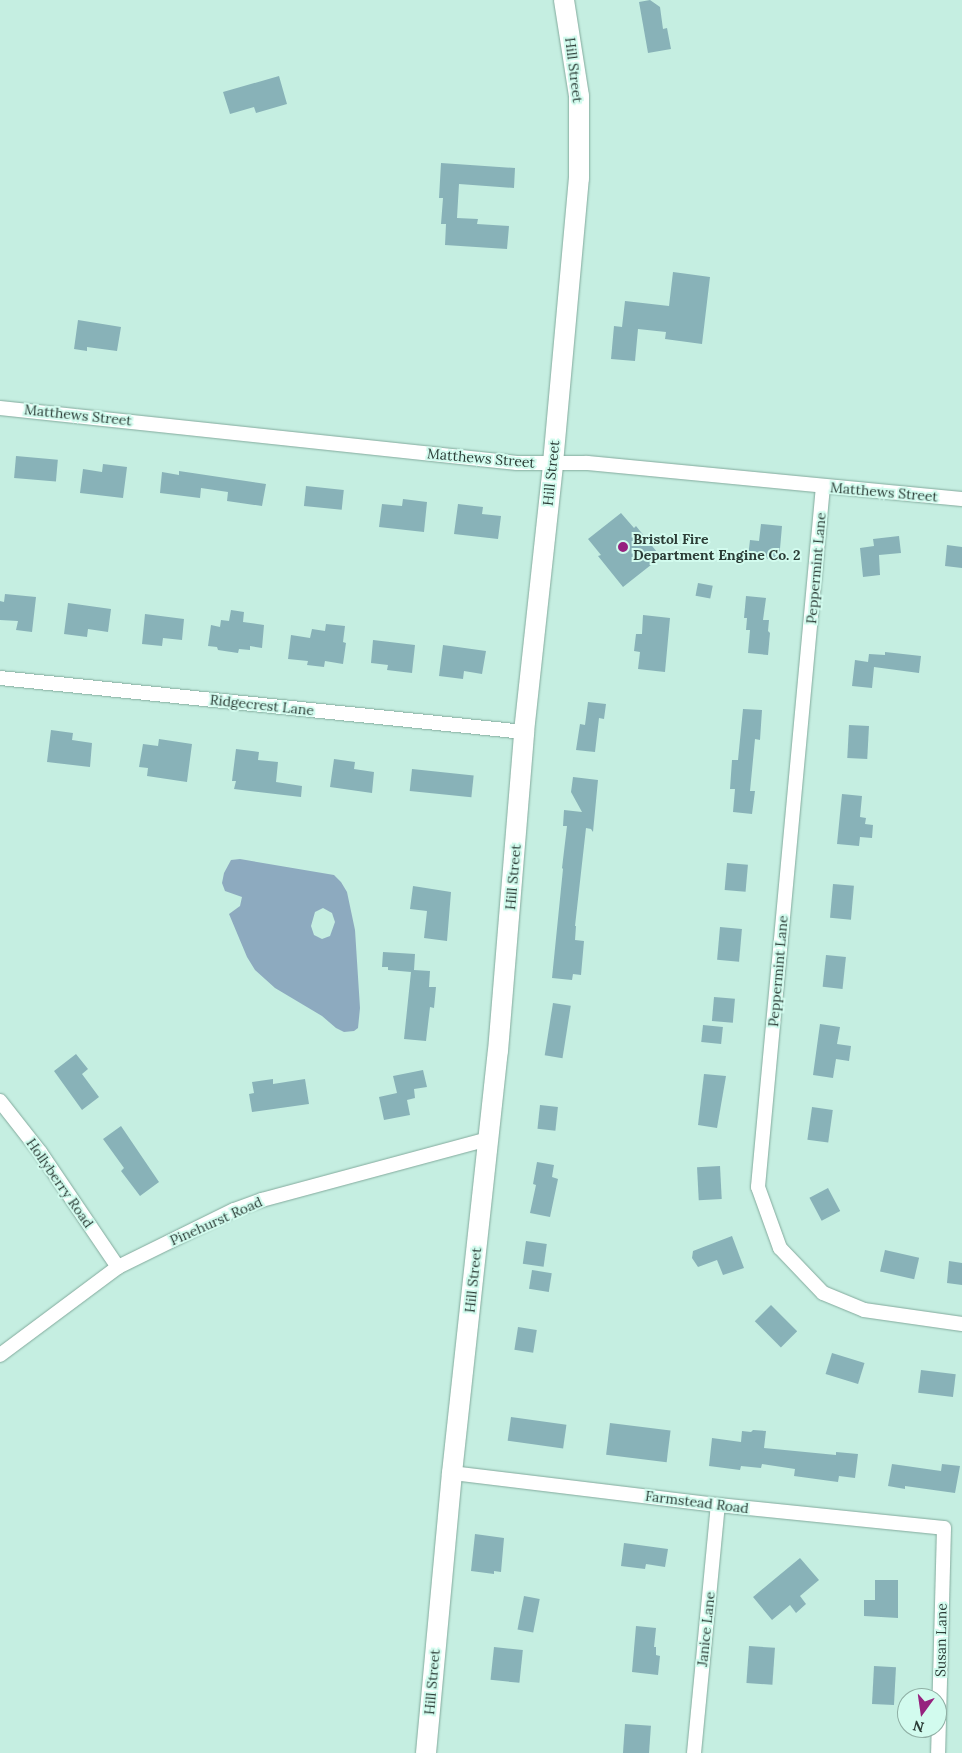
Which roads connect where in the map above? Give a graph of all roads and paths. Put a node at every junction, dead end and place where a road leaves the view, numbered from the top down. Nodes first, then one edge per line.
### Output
1 (564, 0) edge
2 (0, 408) edge
3 (553, 463) junction
4 (823, 486) junction
5 (962, 499) edge
6 (0, 678) edge
7 (524, 732) junction
8 (0, 1101) edge
9 (488, 1139) junction
10 (118, 1267) junction
11 (962, 1324) edge
12 (0, 1354) edge
13 (452, 1473) junction
14 (718, 1505) junction
15 (944, 1528) joint
16 (426, 1753) edge
17 (694, 1753) edge
18 (938, 1753) edge

1 - 3 street, Hill Street
2 - 3 street, Matthews Street
3 - 4 street, Matthews Street
3 - 7 street, Hill Street
4 - 5 street, Matthews Street
4 - 11 street, Peppermint Lane
6 - 7 street, Ridgecrest Lane
7 - 9 street, Hill Street
8 - 10 street, Hollyberry Road
9 - 10 street, Pinehurst Road
9 - 13 street, Hill Street
10 - 12 street, Pinehurst Road
13 - 14 street, Farmstead Road
13 - 16 street, Hill Street
14 - 15 street, Farmstead Road
14 - 17 street, Janice Lane
15 - 18 street, Susan Lane

